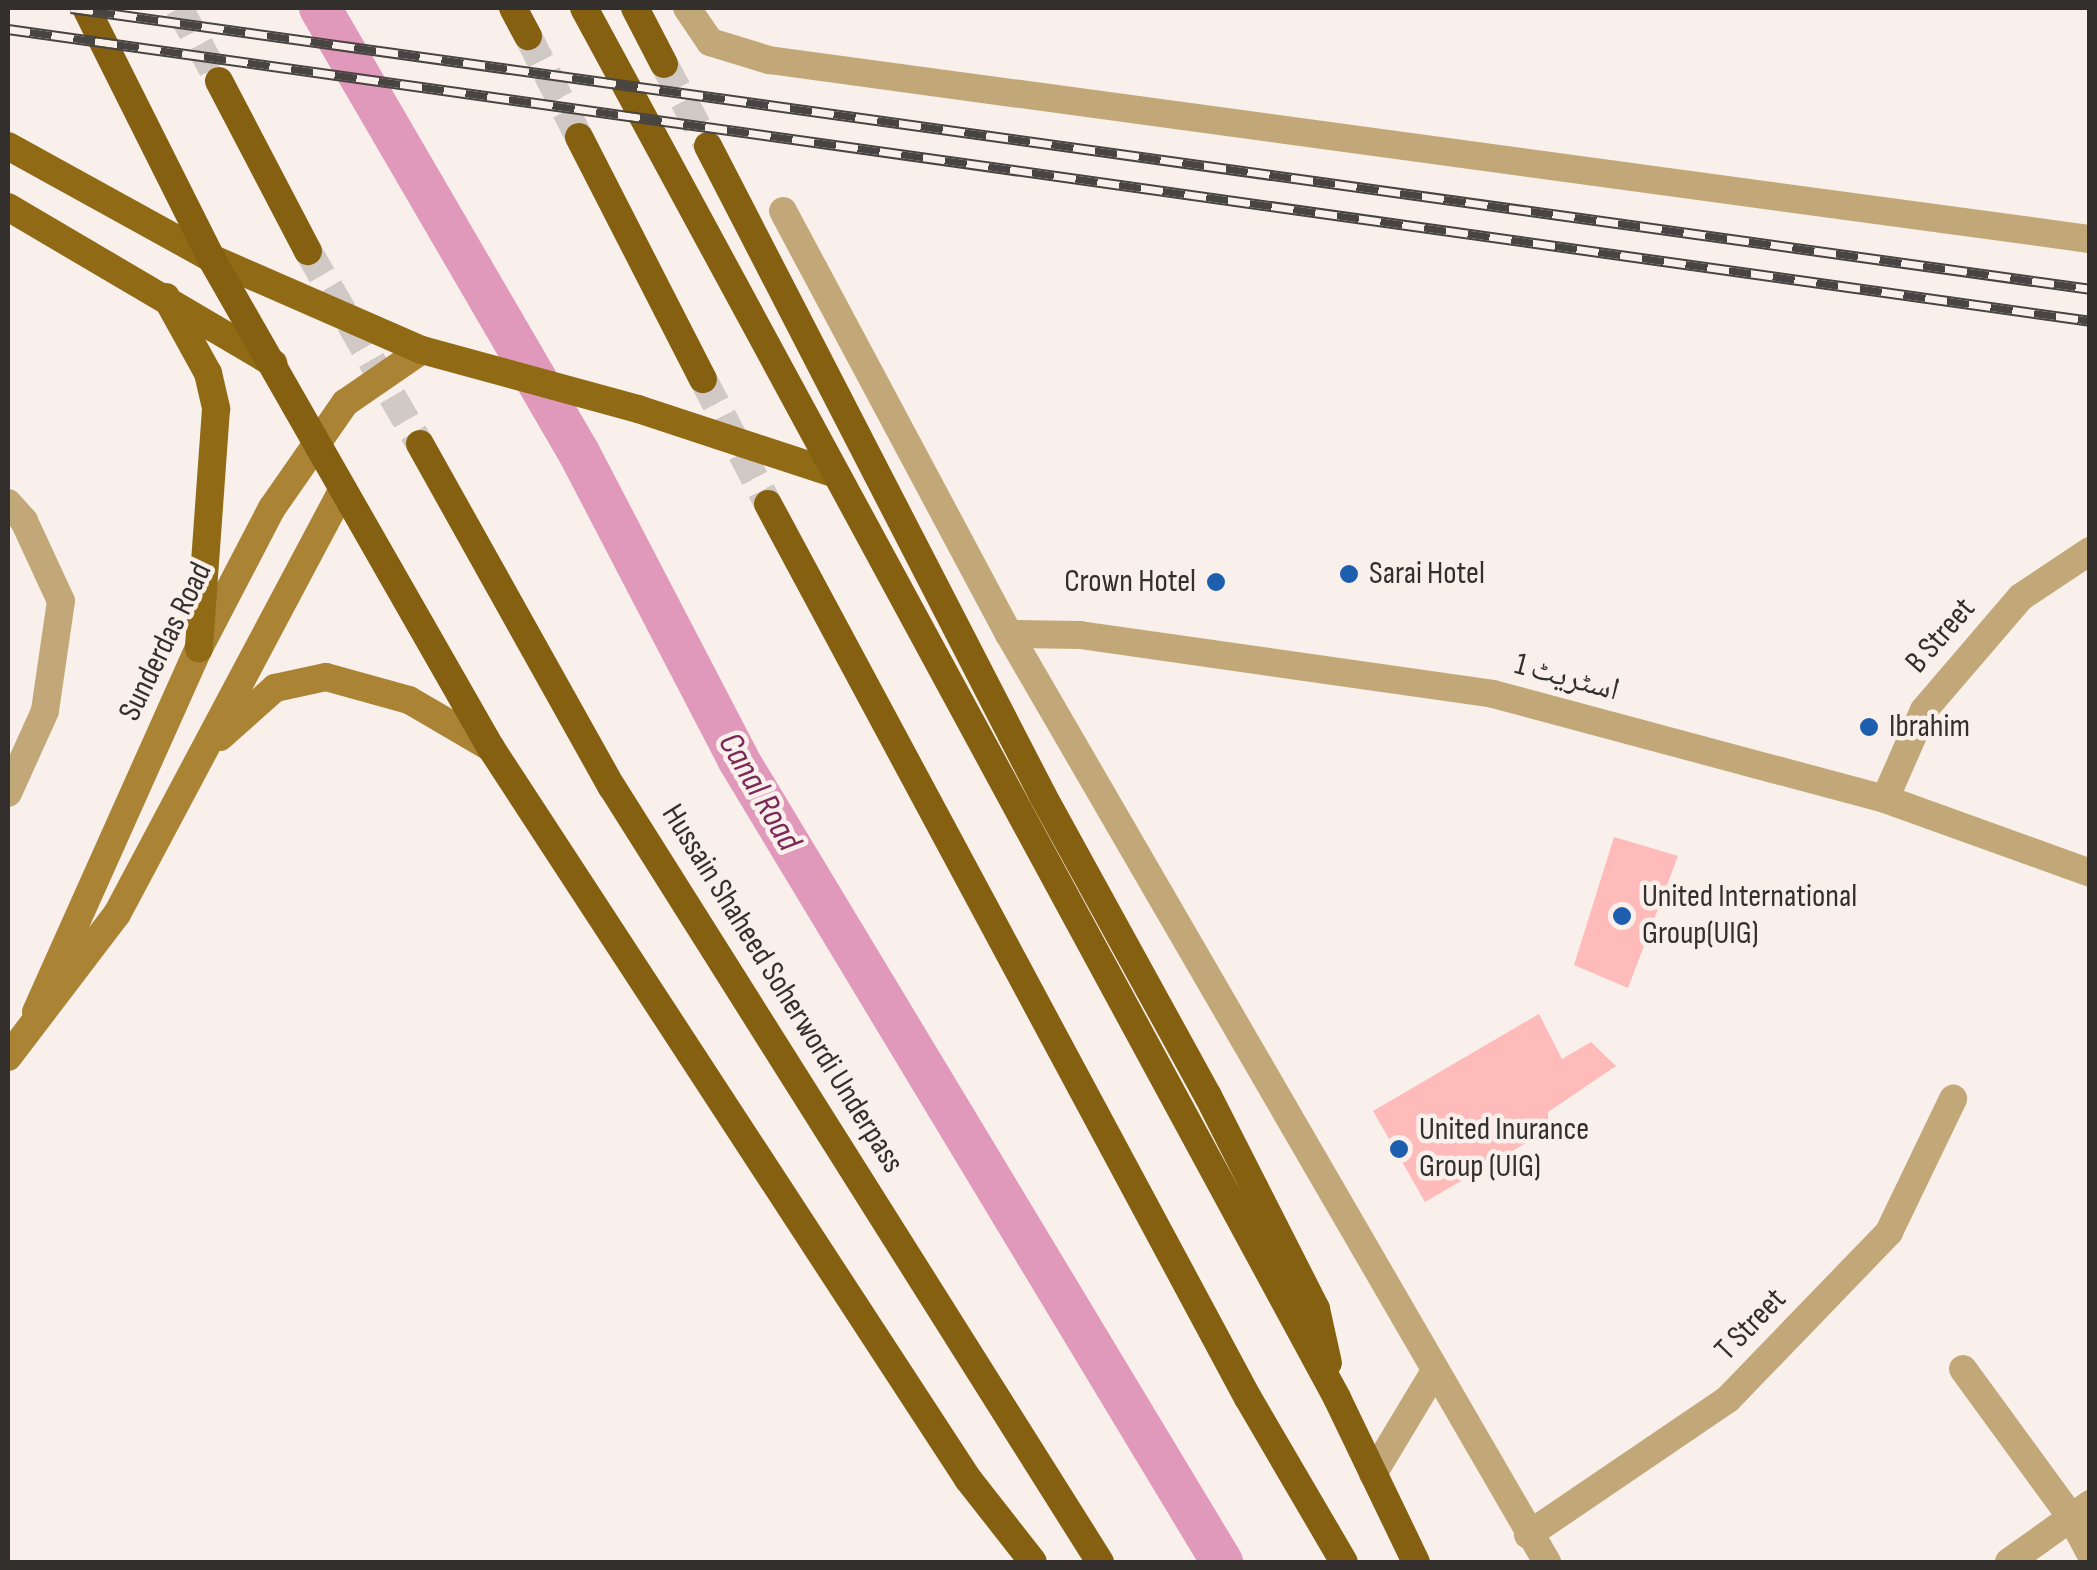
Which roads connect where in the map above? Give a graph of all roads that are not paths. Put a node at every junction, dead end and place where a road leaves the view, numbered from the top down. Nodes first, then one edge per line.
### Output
1 (86, 8) edge
2 (513, 8) edge
3 (584, 8) edge
4 (635, 8) edge
5 (687, 8) edge
6 (528, 36) tunnel mouth
7 (664, 64) tunnel mouth
8 (219, 80) tunnel mouth
9 (578, 137) tunnel mouth
10 (8, 146) edge
11 (708, 146) tunnel mouth
12 (8, 206) edge
13 (783, 211) dead end
14 (2090, 239) edge
15 (308, 251) tunnel mouth
16 (212, 258) junction
17 (166, 297) junction
18 (426, 351) junction
19 (272, 363) junction
20 (703, 378) tunnel mouth
21 (316, 440) junction
22 (420, 444) tunnel mouth
23 (833, 473) junction
24 (342, 489) junction
25 (8, 503) edge
26 (768, 504) tunnel mouth
27 (2090, 551) edge
28 (1009, 634) junction
29 (199, 648) junction
30 (492, 748) junction
31 (198, 760) junction
32 (8, 793) edge
33 (1886, 799) junction
34 (2090, 874) edge
35 (36, 1012) junction
36 (8, 1057) edge
37 (1954, 1098) dead end
38 (1963, 1369) dead end
39 (1436, 1372) junction
40 (1336, 1398) junction
41 (1373, 1474) junction
42 (2080, 1511) edge
43 (1528, 1535) junction
44 (2090, 1554) edge
45 (1033, 1562) edge
46 (1100, 1562) edge
47 (1344, 1562) edge
48 (1416, 1562) edge
49 (1547, 1562) edge
50 (2009, 1562) edge

1 - 16 highway
2 - 6 highway
3 - 23 highway
4 - 7 highway
5 - 14 street
8 - 15 highway
9 - 20 highway
10 - 16 main road
11 - 40 highway
12 - 17 main road
13 - 28 street
16 - 18 main road
16 - 19 highway
17 - 19 main road
17 - 29 main road
18 - 21 main road, Sunderdas Road
18 - 23 main road
19 - 21 highway
21 - 24 highway
21 - 29 main road, Sunderdas Road
22 - 46 highway, Hussain Shaheed Soherwordi Underpass
23 - 40 highway
24 - 30 highway
24 - 31 main road, Sunderdas Road
25 - 32 street
26 - 47 highway
27 - 33 street, B Street
28 - 33 street, اسٹریٹ 1
28 - 39 street
29 - 35 main road, Sunderdas Road
30 - 31 main road
30 - 45 highway
31 - 35 main road, Sunderdas Road
33 - 34 street, اسٹریٹ 1
35 - 36 main road, Sunderdas Road
37 - 43 street, T Street
38 - 42 street
39 - 41 street
39 - 43 street
40 - 41 highway
41 - 48 highway
42 - 44 street
42 - 50 street
43 - 49 street

